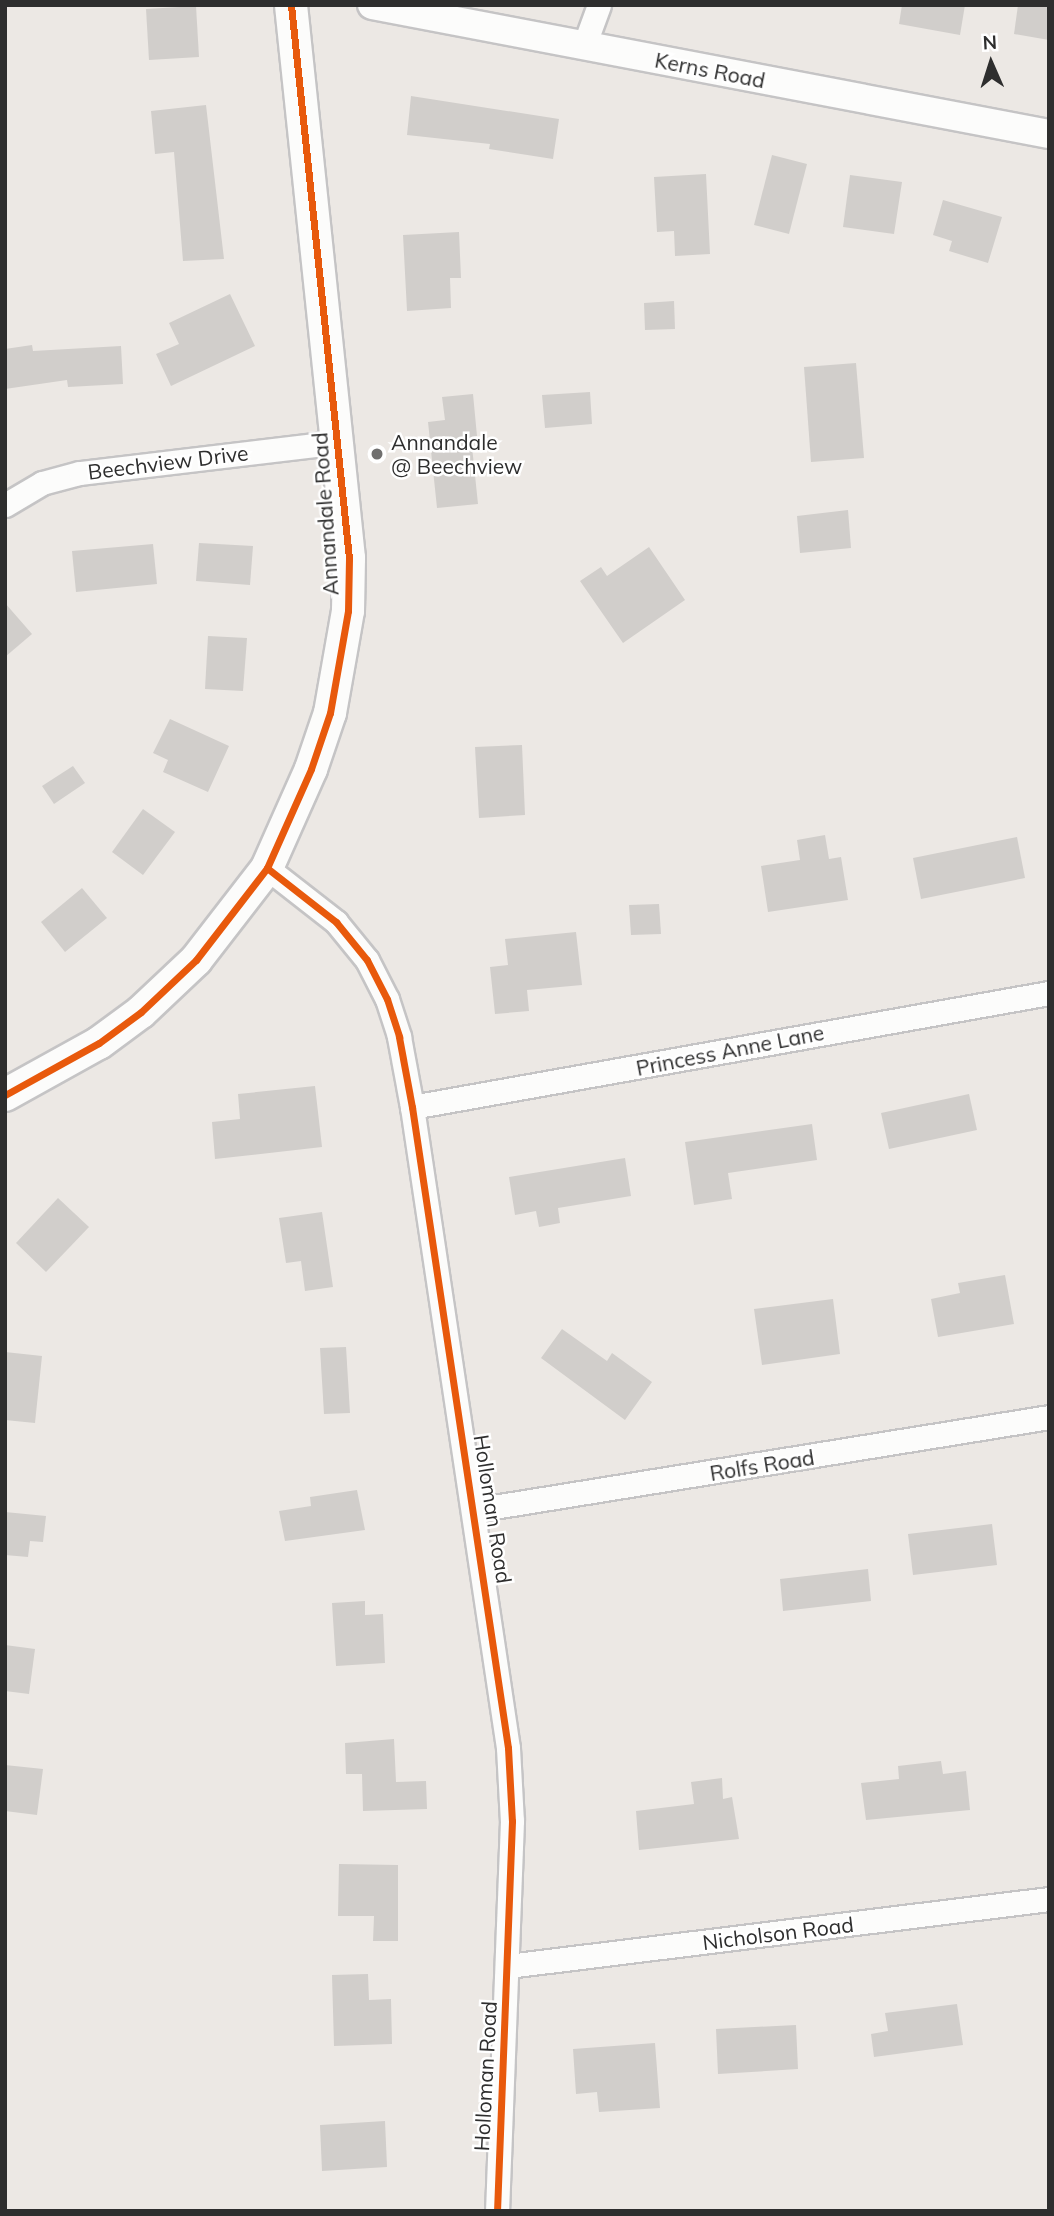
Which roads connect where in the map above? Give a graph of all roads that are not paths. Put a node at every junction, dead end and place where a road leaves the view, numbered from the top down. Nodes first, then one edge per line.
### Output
1 (291, 5) edge
2 (372, 5) edge
3 (599, 5) edge
4 (584, 46) junction
5 (1049, 134) edge
6 (339, 442) junction
7 (5, 505) edge
8 (267, 869) junction
9 (1049, 993) edge
10 (5, 1095) edge
11 (412, 1107) junction
12 (1049, 1417) edge
13 (475, 1510) junction
14 (1049, 1899) edge
15 (508, 1966) junction
16 (497, 2211) edge

1 - 6 main road, Annandale Road
2 - 4 street, Kerns Road
3 - 4 street
4 - 5 street, Kerns Road
6 - 7 street, Beechview Drive
6 - 8 main road, Annandale Road
8 - 10 main road, Annandale Road
8 - 11 street, Holloman Road
9 - 11 street, Princess Anne Lane
11 - 13 street, Holloman Road
12 - 13 street, Rolfs Road
13 - 15 street, Holloman Road
14 - 15 street, Nicholson Road
15 - 16 street, Holloman Road

